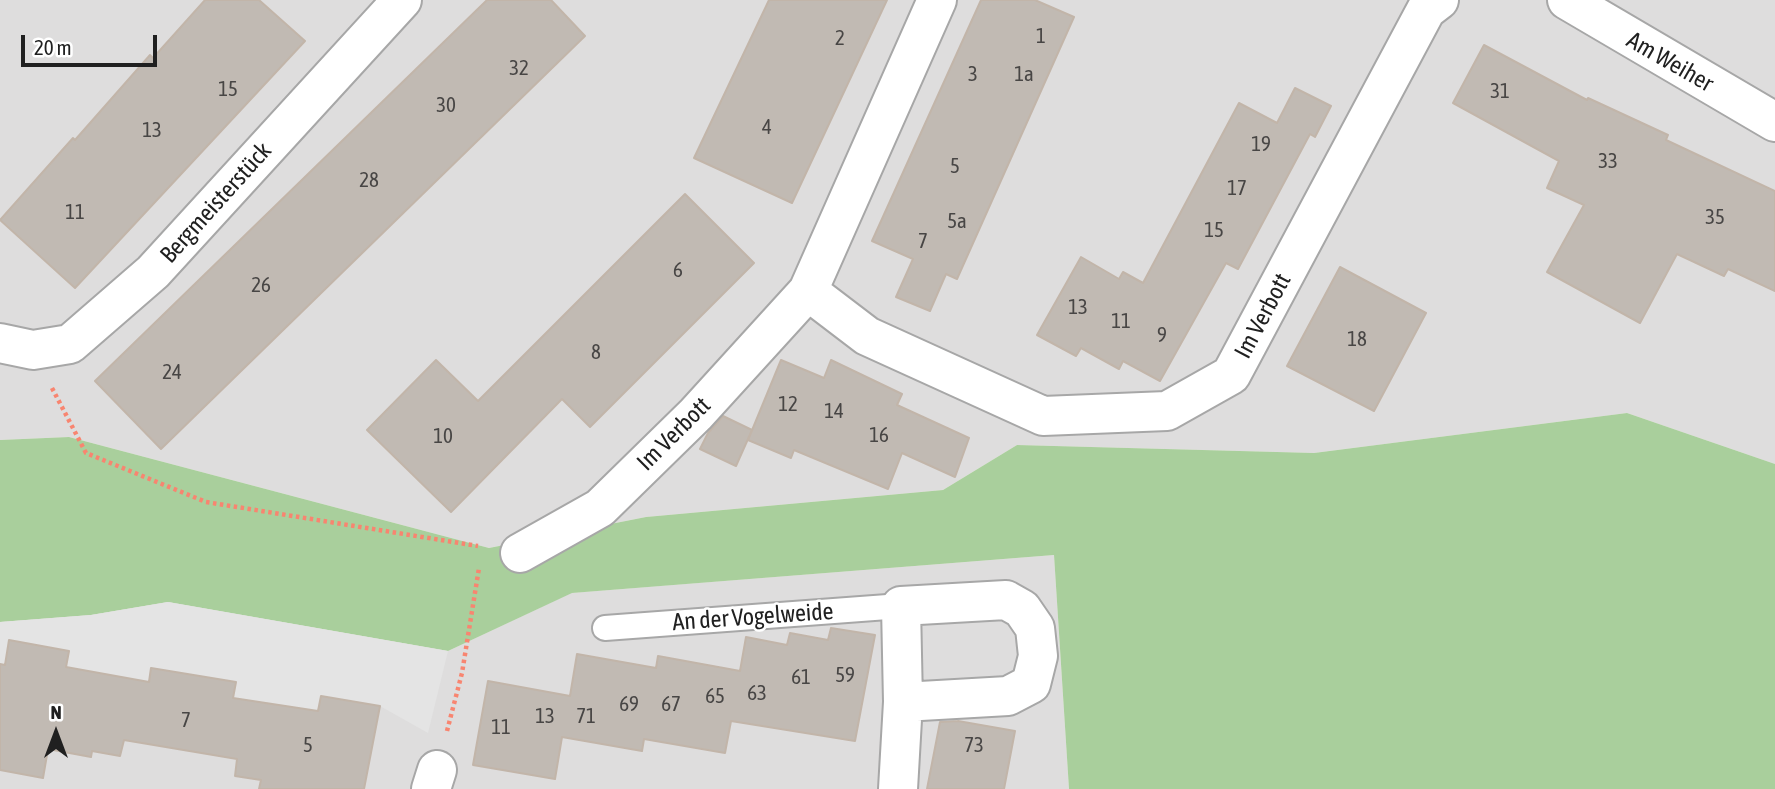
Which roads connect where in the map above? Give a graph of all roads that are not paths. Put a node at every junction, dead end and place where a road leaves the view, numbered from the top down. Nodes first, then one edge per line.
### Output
1 (402, 0) edge
2 (937, 0) edge
3 (1439, 0) edge
4 (1567, 0) edge
5 (1775, 122) edge
6 (808, 291) junction
7 (16, 347) edge
8 (520, 553) dead end
9 (901, 606) junction
10 (605, 628) dead end
11 (903, 702) junction
12 (898, 789) edge

1 - 7 street, Bergmeisterstück
2 - 6 street, Im Verbott
3 - 6 street, Im Verbott
4 - 5 street, Am Weiher
6 - 8 street, Im Verbott
9 - 10 lane, An der Vogelweide
9 - 11 street
9 - 11 street, An der Vogelweide
11 - 12 street

